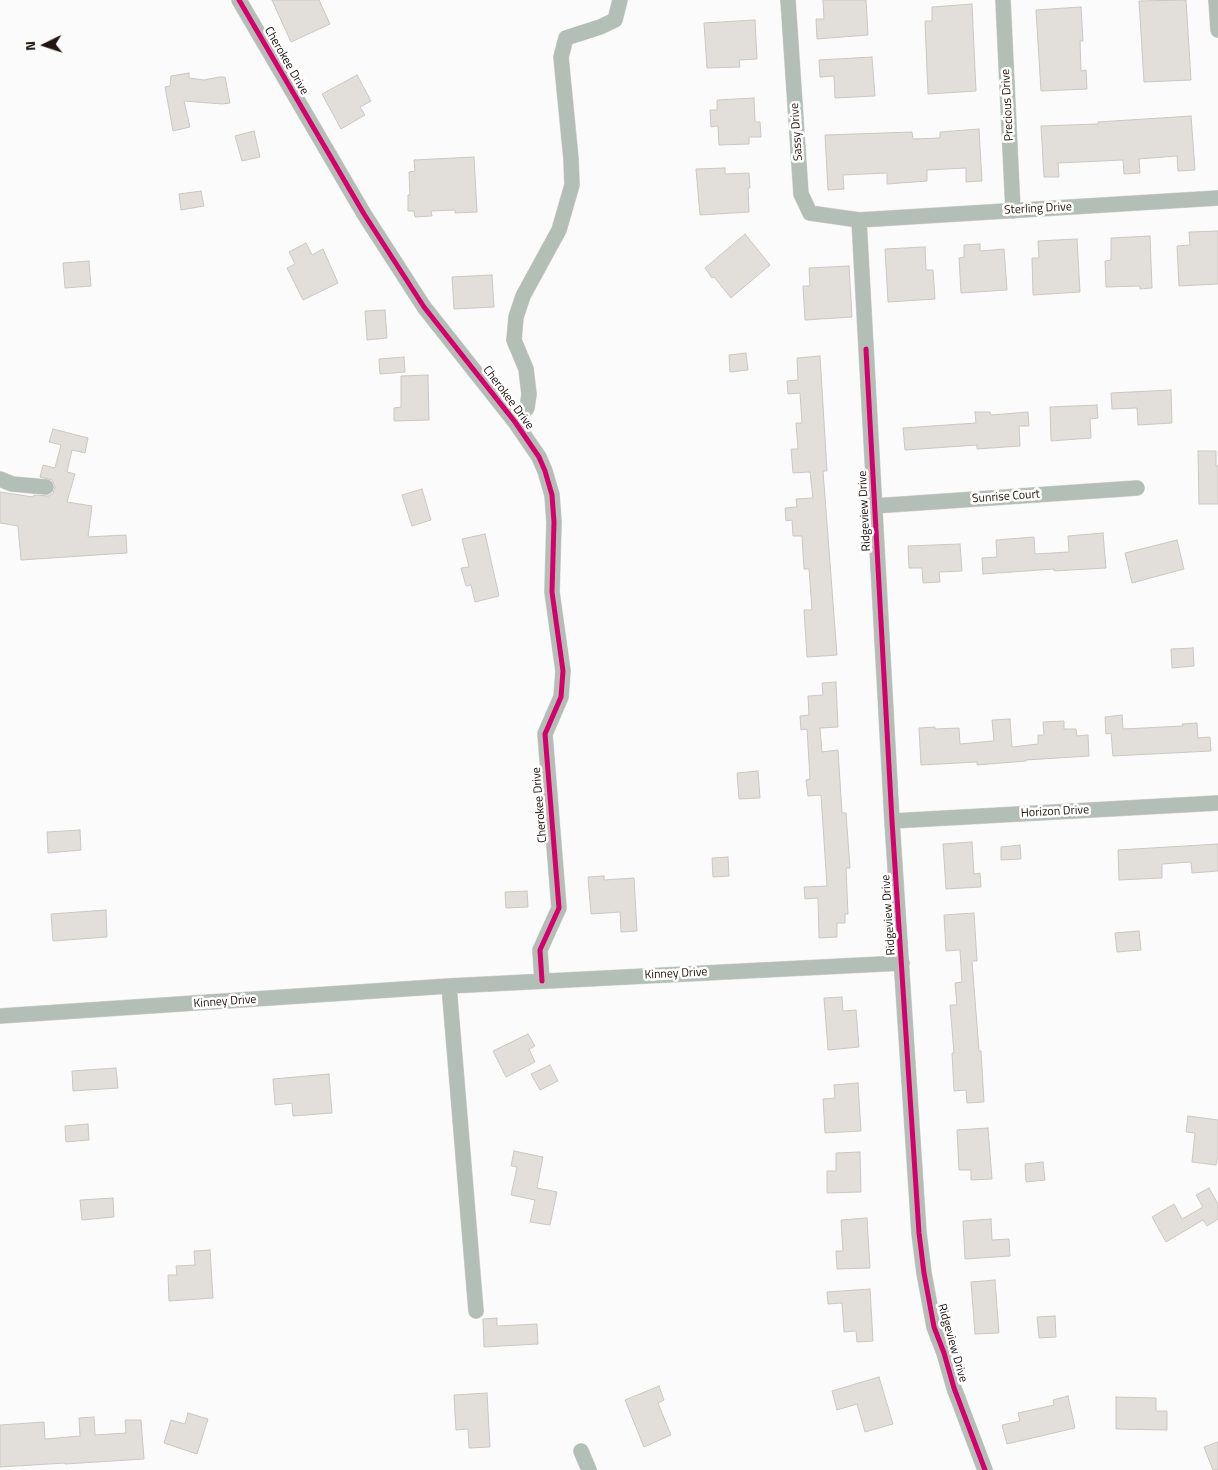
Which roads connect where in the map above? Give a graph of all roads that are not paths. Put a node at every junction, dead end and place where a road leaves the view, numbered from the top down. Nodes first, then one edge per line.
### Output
1 (239, 0) edge
2 (620, 0) edge
3 (788, 0) edge
4 (1003, 0) edge
5 (1216, 0) edge
6 (1218, 30) edge
7 (1218, 198) edge
8 (1014, 211) junction
9 (859, 220) junction
10 (515, 422) junction
11 (0, 479) edge
12 (46, 487) dead end
13 (1137, 488) dead end
14 (874, 506) junction
15 (1218, 803) edge
16 (892, 821) junction
17 (902, 962) junction
18 (542, 981) junction
19 (449, 986) junction
20 (0, 1016) edge
21 (476, 1311) dead end
22 (581, 1451) dead end
23 (589, 1470) edge
24 (985, 1470) edge

1 - 10 street, Cherokee Drive
2 - 10 street
3 - 9 street, Sassy Drive
4 - 8 street, Precious Drive
5 - 6 street
7 - 8 street, Sterling Drive
8 - 9 street, Sterling Drive
9 - 14 street, Ridgeview Drive
10 - 18 street, Cherokee Drive
11 - 12 street
13 - 14 street, Sunrise Court
14 - 16 street, Ridgeview Drive
15 - 16 street, Horizon Drive
16 - 17 street, Ridgeview Drive
17 - 18 street, Kinney Drive
17 - 24 street, Ridgeview Drive
18 - 19 street, Kinney Drive
19 - 20 street, Kinney Drive
19 - 21 street
22 - 23 street

